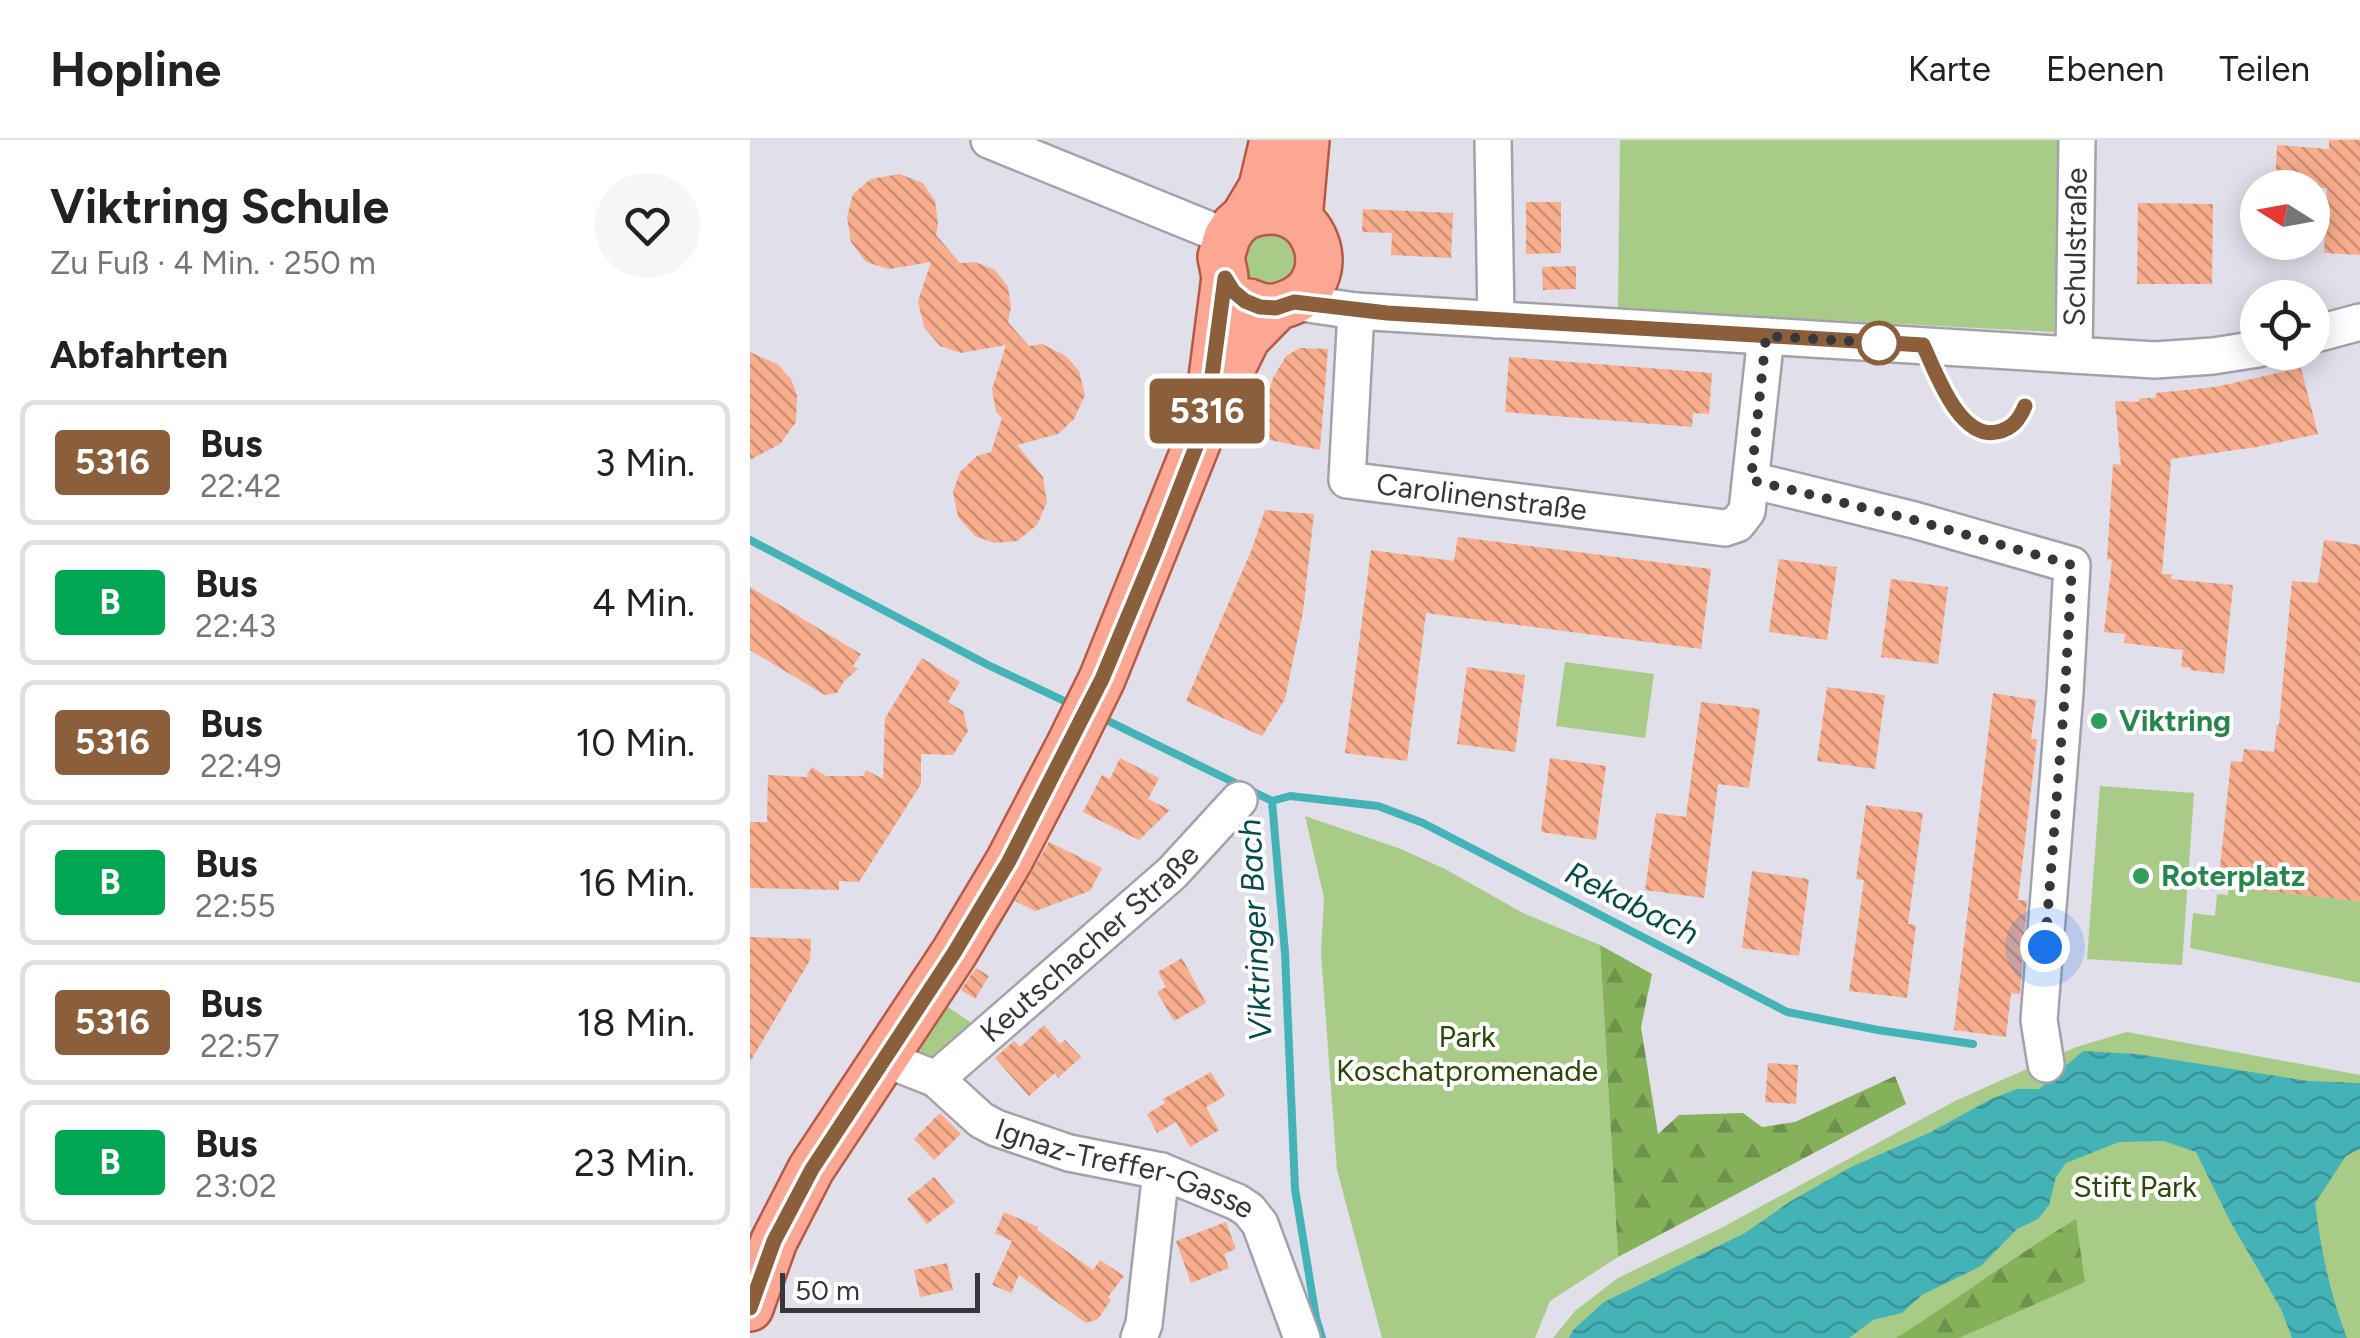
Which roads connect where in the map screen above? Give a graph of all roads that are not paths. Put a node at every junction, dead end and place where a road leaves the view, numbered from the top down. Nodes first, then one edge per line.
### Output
1 (989, 140) edge
2 (1273, 140) edge
3 (1306, 140) edge
4 (1494, 140) edge
5 (2077, 140) edge
6 (1299, 219) junction
7 (1232, 244) junction
8 (1296, 293) junction
9 (1356, 310) junction
10 (1496, 320) junction
11 (2360, 322) edge
12 (2330, 330) edge
13 (1766, 336) junction
14 (2240, 351) edge
15 (2074, 354) junction
16 (1206, 421) junction
17 (1751, 480) junction
18 (1239, 800) dead end
19 (883, 1058) junction
20 (2046, 1064) dead end
21 (936, 1079) junction
22 (1161, 1171) junction
23 (752, 1296) edge
24 (1139, 1338) edge
25 (1302, 1338) edge

1 - 7 street
2 - 7 main road
3 - 6 main road
4 - 10 street
5 - 15 street, Schulstraße
6 - 7 main road
6 - 8 main road
7 - 8 main road
7 - 16 main road
8 - 9 street
8 - 16 main road
9 - 10 street
9 - 17 street, Carolinenstraße
10 - 13 street
11 - 12 street
13 - 15 street
13 - 17 street, Carolinenstraße
14 - 15 street
16 - 19 main road
17 - 20 street
18 - 21 street, Keutschacher Straße
19 - 21 street, Ignaz-Treffer-Gasse
19 - 23 main road
21 - 22 street, Ignaz-Treffer-Gasse
22 - 24 street
22 - 25 street, Ignaz-Treffer-Gasse

